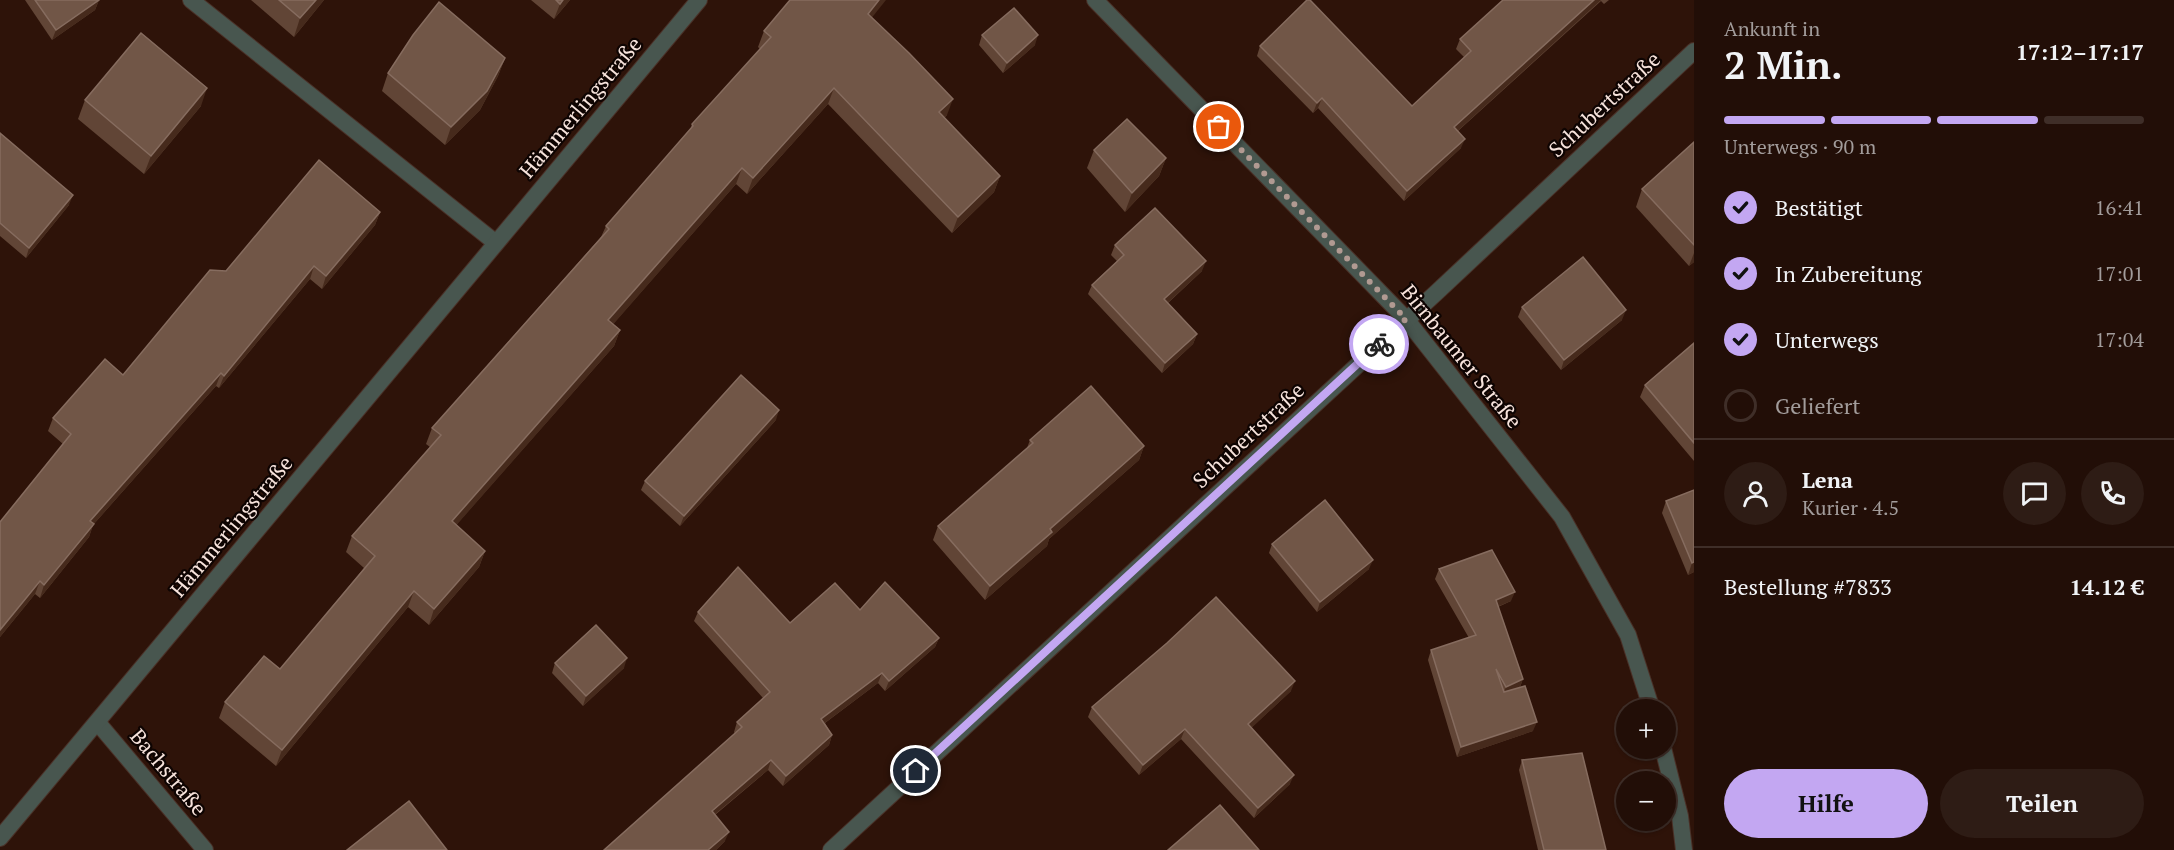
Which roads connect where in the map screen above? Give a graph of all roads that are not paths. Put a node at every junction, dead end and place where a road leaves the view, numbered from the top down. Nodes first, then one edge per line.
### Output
1 (191, 0) edge
2 (699, 0) edge
3 (1095, 0) edge
4 (1694, 51) edge
5 (496, 243) junction
6 (1406, 319) junction
7 (1648, 699) edge
8 (98, 723) junction
9 (1666, 759) edge
10 (0, 838) edge
11 (205, 850) edge
12 (831, 850) edge
13 (1684, 850) edge

1 - 5 street
2 - 5 street, Hämmerlingstraße
3 - 6 street, Birnbaumer Straße
4 - 6 street, Schubertstraße
5 - 8 street, Hämmerlingstraße
6 - 7 street, Birnbaumer Straße
6 - 12 street, Schubertstraße
8 - 10 street, Hämmerlingstraße
8 - 11 street, Bachstraße
9 - 13 street

